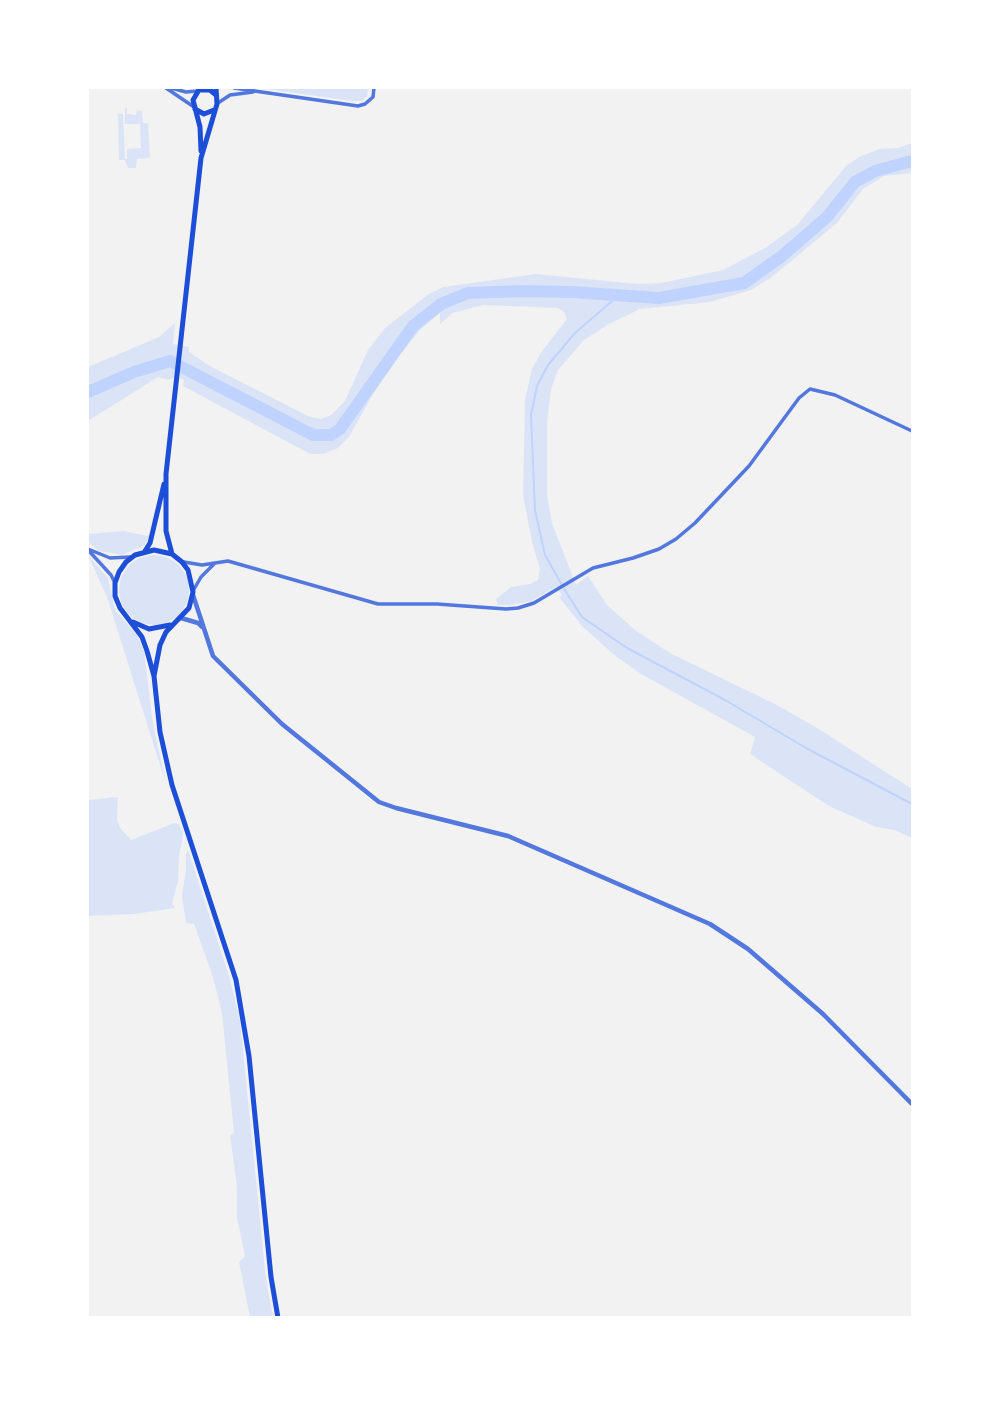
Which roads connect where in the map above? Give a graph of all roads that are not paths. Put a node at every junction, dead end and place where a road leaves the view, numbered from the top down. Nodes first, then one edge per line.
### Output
1 (168, 88) edge
2 (234, 88) edge
3 (374, 88) edge
4 (206, 89) edge
5 (255, 92) junction
6 (217, 106) junction
7 (195, 108) junction
8 (201, 158) junction
9 (912, 431) edge
10 (166, 474) junction
11 (88, 550) edge
12 (144, 551) junction
13 (172, 554) junction
14 (135, 555) junction
15 (182, 562) junction
16 (216, 563) junction
17 (115, 583) junction
18 (193, 593) junction
19 (127, 618) junction
20 (181, 618) junction
21 (173, 624) junction
22 (203, 628) junction
23 (154, 676) junction
24 (912, 1104) edge
25 (278, 1318) edge

1 - 4 street
1 - 7 street
2 - 5 street
3 - 5 street
4 - 6 main road
4 - 7 main road
5 - 6 street
6 - 7 main road
6 - 8 main road
7 - 8 main road
8 - 10 main road
9 - 16 street
10 - 12 main road
10 - 13 main road
11 - 14 street
11 - 17 street
12 - 13 main road
12 - 14 main road
13 - 15 main road
14 - 17 main road
15 - 16 street
15 - 18 main road
16 - 18 street
17 - 19 main road
18 - 20 main road
18 - 22 street
19 - 21 main road
19 - 23 main road
20 - 21 main road
20 - 22 street
21 - 23 main road
22 - 24 street
23 - 25 main road

